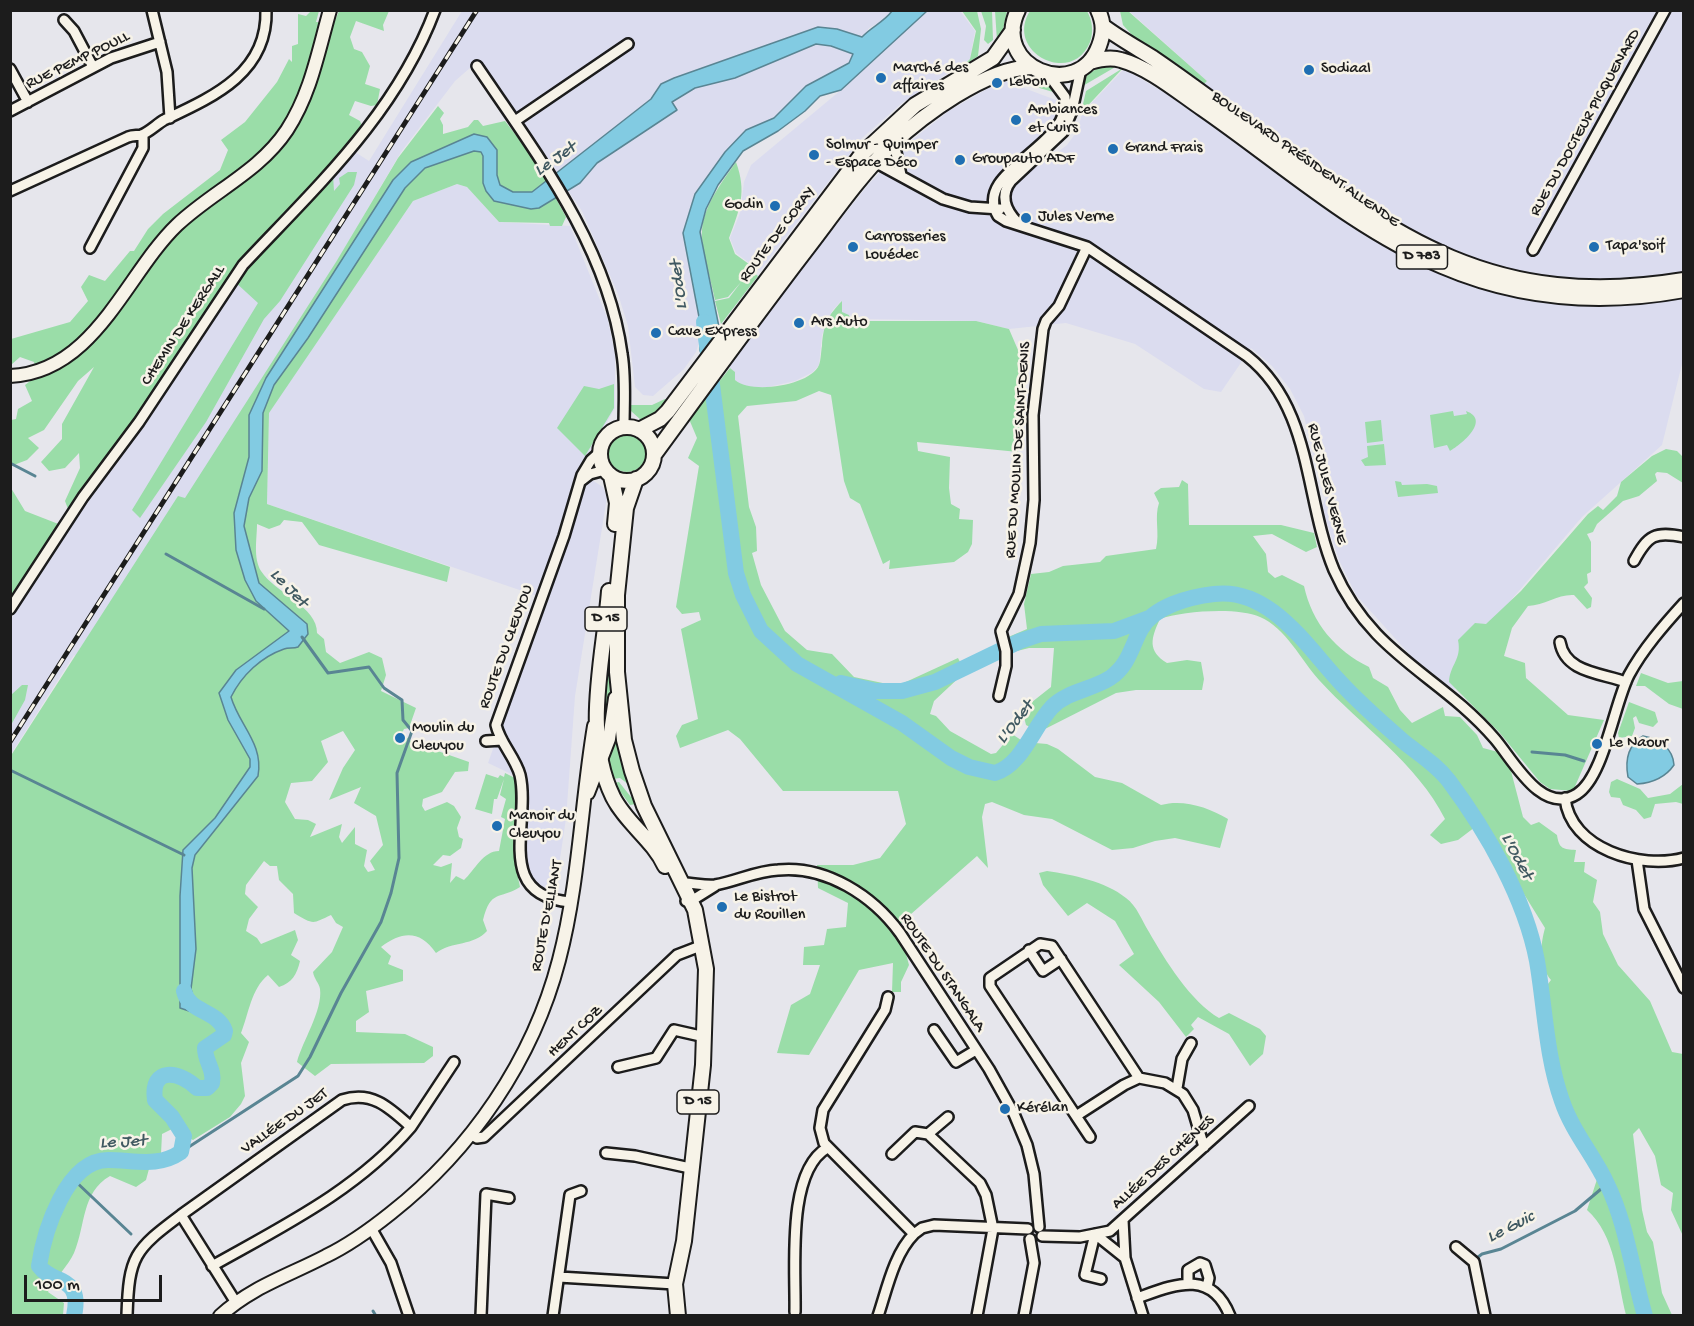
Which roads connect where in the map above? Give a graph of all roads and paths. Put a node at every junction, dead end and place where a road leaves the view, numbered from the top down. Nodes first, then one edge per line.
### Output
1 (152, 10) edge
2 (266, 10) edge
3 (330, 10) edge
4 (435, 10) edge
5 (1018, 10) edge
6 (1665, 10) edge
7 (1102, 16) edge
8 (64, 20) dead end
9 (1013, 30) junction
10 (160, 42) junction
11 (628, 44) dead end
12 (1086, 65) junction
13 (477, 66) dead end
14 (93, 67) junction
15 (1031, 67) junction
16 (10, 69) edge
17 (1048, 74) junction
18 (28, 102) junction
19 (10, 111) edge
20 (170, 118) junction
21 (515, 121) junction
22 (143, 135) junction
23 (894, 143) junction
24 (1038, 152) junction
25 (875, 162) junction
26 (902, 175) junction
27 (10, 191) edge
28 (1008, 211) junction
29 (997, 212) junction
30 (1018, 223) junction
31 (1088, 247) junction
32 (90, 248) dead end
33 (1533, 250) dead end
34 (1683, 280) edge
35 (1683, 290) edge
36 (10, 376) edge
37 (624, 427) junction
38 (639, 430) junction
39 (600, 452) junction
40 (654, 455) junction
41 (608, 473) junction
42 (636, 479) junction
43 (581, 481) junction
44 (1683, 537) edge
45 (1634, 561) dead end
46 (1683, 603) edge
47 (10, 609) edge
48 (1560, 642) dead end
49 (617, 672) junction
50 (1626, 682) junction
51 (999, 696) dead end
52 (598, 702) junction
53 (502, 740) junction
54 (486, 741) dead end
55 (602, 763) junction
56 (1565, 798) junction
57 (584, 802) junction
58 (644, 806) junction
59 (621, 810) junction
60 (1683, 858) edge
61 (662, 859) junction
62 (1637, 860) junction
63 (683, 883) junction
64 (717, 885) junction
65 (691, 901) junction
66 (570, 902) junction
67 (700, 946) junction
68 (1029, 950) junction
69 (1061, 959) junction
70 (1683, 988) edge
71 (888, 997) dead end
72 (934, 1030) dead end
73 (705, 1037) junction
74 (1191, 1043) dead end
75 (976, 1050) junction
76 (454, 1062) dead end
77 (618, 1067) dead end
78 (1139, 1078) junction
79 (1176, 1089) junction
80 (1249, 1106) dead end
81 (1076, 1116) junction
82 (948, 1117) dead end
83 (411, 1127) junction
84 (470, 1134) junction
85 (927, 1134) junction
86 (1090, 1137) dead end
87 (1204, 1147) junction
88 (827, 1148) junction
89 (606, 1153) dead end
90 (892, 1154) dead end
91 (690, 1168) junction
92 (581, 1191) dead end
93 (509, 1198) dead end
94 (181, 1215) junction
95 (1123, 1220) junction
96 (371, 1228) junction
97 (993, 1229) junction
98 (1035, 1233) junction
99 (914, 1234) junction
100 (1095, 1234) junction
101 (1456, 1247) dead end
102 (1125, 1258) junction
103 (212, 1266) junction
104 (559, 1277) junction
105 (1101, 1279) dead end
106 (671, 1284) junction
107 (1188, 1284) junction
108 (1207, 1287) junction
109 (1137, 1298) junction
110 (235, 1301) junction
111 (795, 1312) dead end
112 (127, 1316) edge
113 (220, 1316) edge
114 (409, 1316) edge
115 (481, 1316) edge
116 (553, 1316) edge
117 (671, 1316) edge
118 (678, 1316) edge
119 (878, 1316) edge
120 (977, 1316) edge
121 (1024, 1316) edge
122 (1143, 1316) edge
123 (1230, 1316) edge
124 (1485, 1316) edge

1 - 10 street
2 - 20 street
3 - 36 street
4 - 47 street, CHEMIN DE KERGALL
5 - 9 main road
6 - 33 street, RUE DU DOCTEUR PICQUENARD
7 - 12 main road
7 - 34 main road, BOULEVARD PRÉSIDENT ALLENDE / D 783
8 - 14 street
9 - 15 main road
9 - 38 main road, ROUTE DE CORAY
10 - 14 street, RUE PEMP POULL
10 - 20 street
11 - 21 street
12 - 17 main road, BOULEVARD PRÉSIDENT ALLENDE
12 - 24 street
12 - 35 main road, BOULEVARD PRÉSIDENT ALLENDE / D 783
13 - 21 street
14 - 18 street, RUE PEMP POULL
15 - 17 main road
15 - 23 main road, ROUTE DE CORAY
16 - 18 street
17 - 24 street
18 - 19 street, RUE PEMP POULL
20 - 22 street
21 - 37 street
22 - 27 street
22 - 32 street
23 - 25 main road, ROUTE DE CORAY
23 - 26 street
24 - 28 street
24 - 29 street
25 - 26 street, RUE JULES VERNE
25 - 40 main road, ROUTE DE CORAY
26 - 29 street, RUE JULES VERNE
28 - 29 street, RUE JULES VERNE
28 - 30 street
29 - 30 street, RUE JULES VERNE
30 - 31 street, RUE JULES VERNE
31 - 51 street, RUE DU MOULIN DE SAINT-DENIS
31 - 56 street, RUE JULES VERNE
37 - 38 main road
37 - 39 main road
38 - 40 main road
39 - 41 main road
39 - 43 street, ROUTE DU CLEUYOU
40 - 42 main road
41 - 42 main road
41 - 43 street
41 - 52 main road, D 15
42 - 49 main road, D 15
43 - 53 street, ROUTE DU CLEUYOU
44 - 45 street
46 - 50 street
48 - 50 street
49 - 55 street, ROUTE D'ELLIANT
49 - 58 main road, D 15
50 - 56 street
52 - 55 main road, D 15
52 - 57 street, ROUTE D'ELLIANT
53 - 54 street
53 - 66 street, ROUTE DU CLEUYOU
55 - 57 street, ROUTE D'ELLIANT
55 - 59 main road, D 15
56 - 62 street
57 - 66 street, ROUTE D'ELLIANT
58 - 59 street
58 - 63 main road, D 15
59 - 61 main road, D 15
60 - 62 street
61 - 65 street, D 15
61 - 67 main road, D 15
62 - 70 street
63 - 64 street, ROUTE DU STANGALA
63 - 65 main road, D 15
64 - 65 street, ROUTE DU STANGALA
64 - 75 street, ROUTE DU STANGALA
65 - 67 main road, D 15
66 - 84 street, ROUTE D'ELLIANT
67 - 73 main road, D 15
67 - 84 street, HENT COZ
68 - 69 street
68 - 69 street
68 - 81 street
69 - 78 street
71 - 88 street
72 - 75 street, ROUTE DU STANGALA
73 - 77 street
73 - 91 main road, D 15
74 - 79 street
75 - 98 street, ROUTE DU STANGALA
76 - 83 street
78 - 79 street
78 - 81 street
79 - 87 street
80 - 87 street, ALLÉE DES CHÊNES
81 - 86 street
82 - 85 street
83 - 94 street, VALLÉE DU JET
83 - 103 street
84 - 96 street, ROUTE D'ELLIANT
85 - 90 street
85 - 97 street
87 - 95 street, ALLÉE DES CHÊNES
88 - 99 street
88 - 111 street
89 - 91 street
91 - 106 main road, D 15
92 - 104 street
93 - 115 street
94 - 103 street
94 - 112 street, VALLÉE DU JET
95 - 100 street, ALLÉE DES CHÊNES
95 - 102 street
96 - 110 street, ROUTE D'ELLIANT
96 - 114 street
97 - 98 street
97 - 99 street
97 - 120 street
98 - 100 street
98 - 121 street, ROUTE DU STANGALA
99 - 119 street
100 - 102 street
100 - 105 street
101 - 124 street
102 - 109 street
103 - 110 street
104 - 106 street
104 - 116 street
106 - 117 main road, D 15
106 - 118 main road, D 15
107 - 108 street
107 - 108 street
107 - 109 street
108 - 123 street
109 - 122 street
110 - 113 street, ROUTE D'ELLIANT

